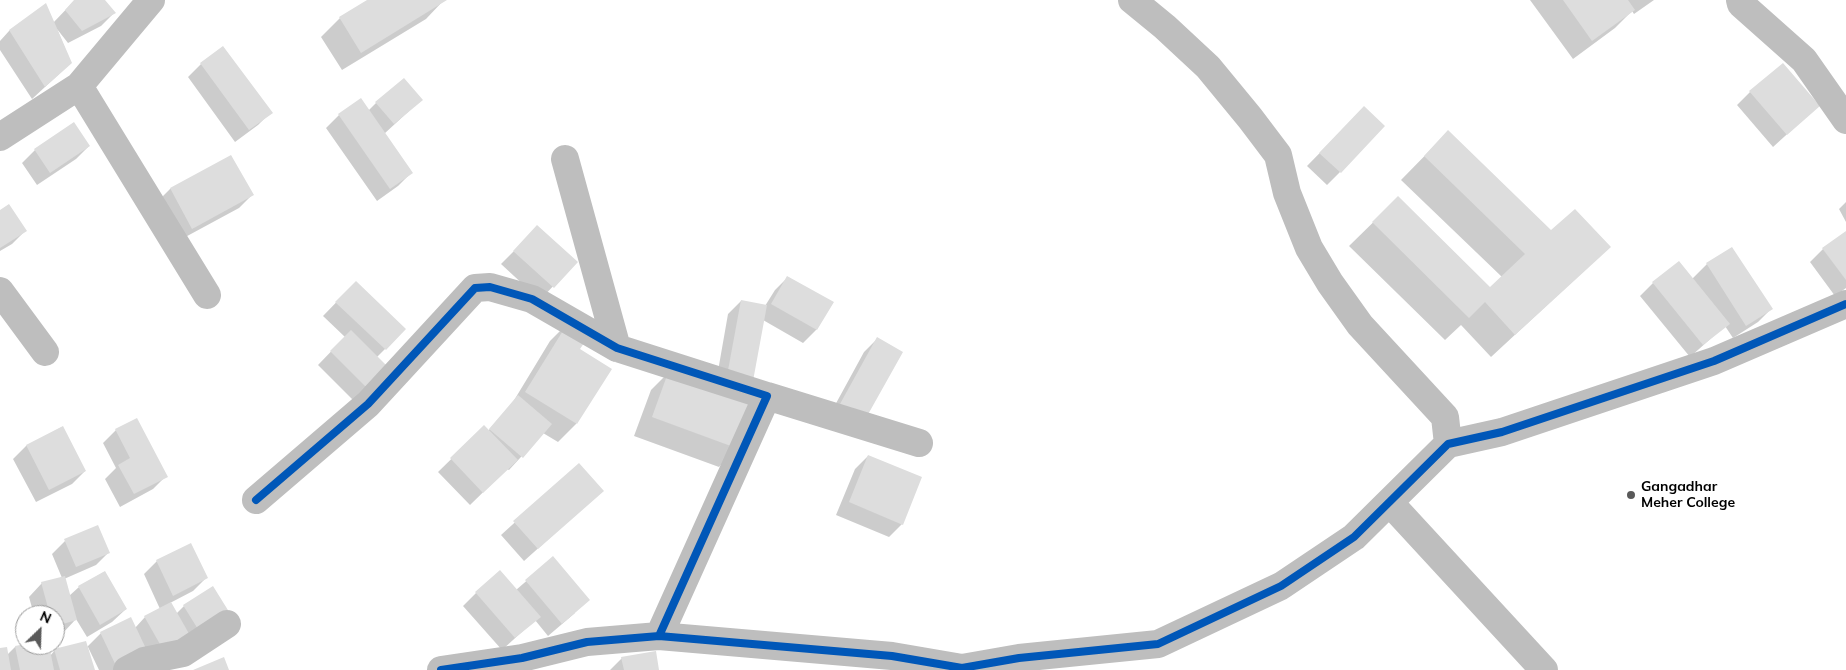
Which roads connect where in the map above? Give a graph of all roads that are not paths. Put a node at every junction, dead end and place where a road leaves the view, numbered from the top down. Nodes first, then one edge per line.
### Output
1 (151, 0) edge
2 (1132, 0) edge
3 (1740, 0) edge
4 (79, 86) junction
5 (1846, 120) edge
6 (0, 137) edge
7 (564, 159) dead end
8 (0, 292) edge
9 (207, 295) dead end
10 (1846, 304) edge
11 (618, 348) junction
12 (46, 352) dead end
13 (767, 396) junction
14 (919, 443) dead end
15 (1448, 444) junction
16 (256, 500) dead end
17 (1390, 503) junction
18 (227, 624) dead end
19 (659, 636) junction
20 (486, 667) edge
21 (962, 669) edge
22 (127, 670) edge
23 (441, 670) edge
24 (1544, 670) edge

1 - 4 street
2 - 15 street
3 - 5 street
4 - 6 street
4 - 9 street
7 - 11 street
8 - 12 street
10 - 15 street
11 - 13 street
11 - 16 street
13 - 14 street
13 - 19 street
15 - 17 street
17 - 21 street
17 - 24 street
18 - 22 street
19 - 20 street
19 - 21 street
20 - 23 street

